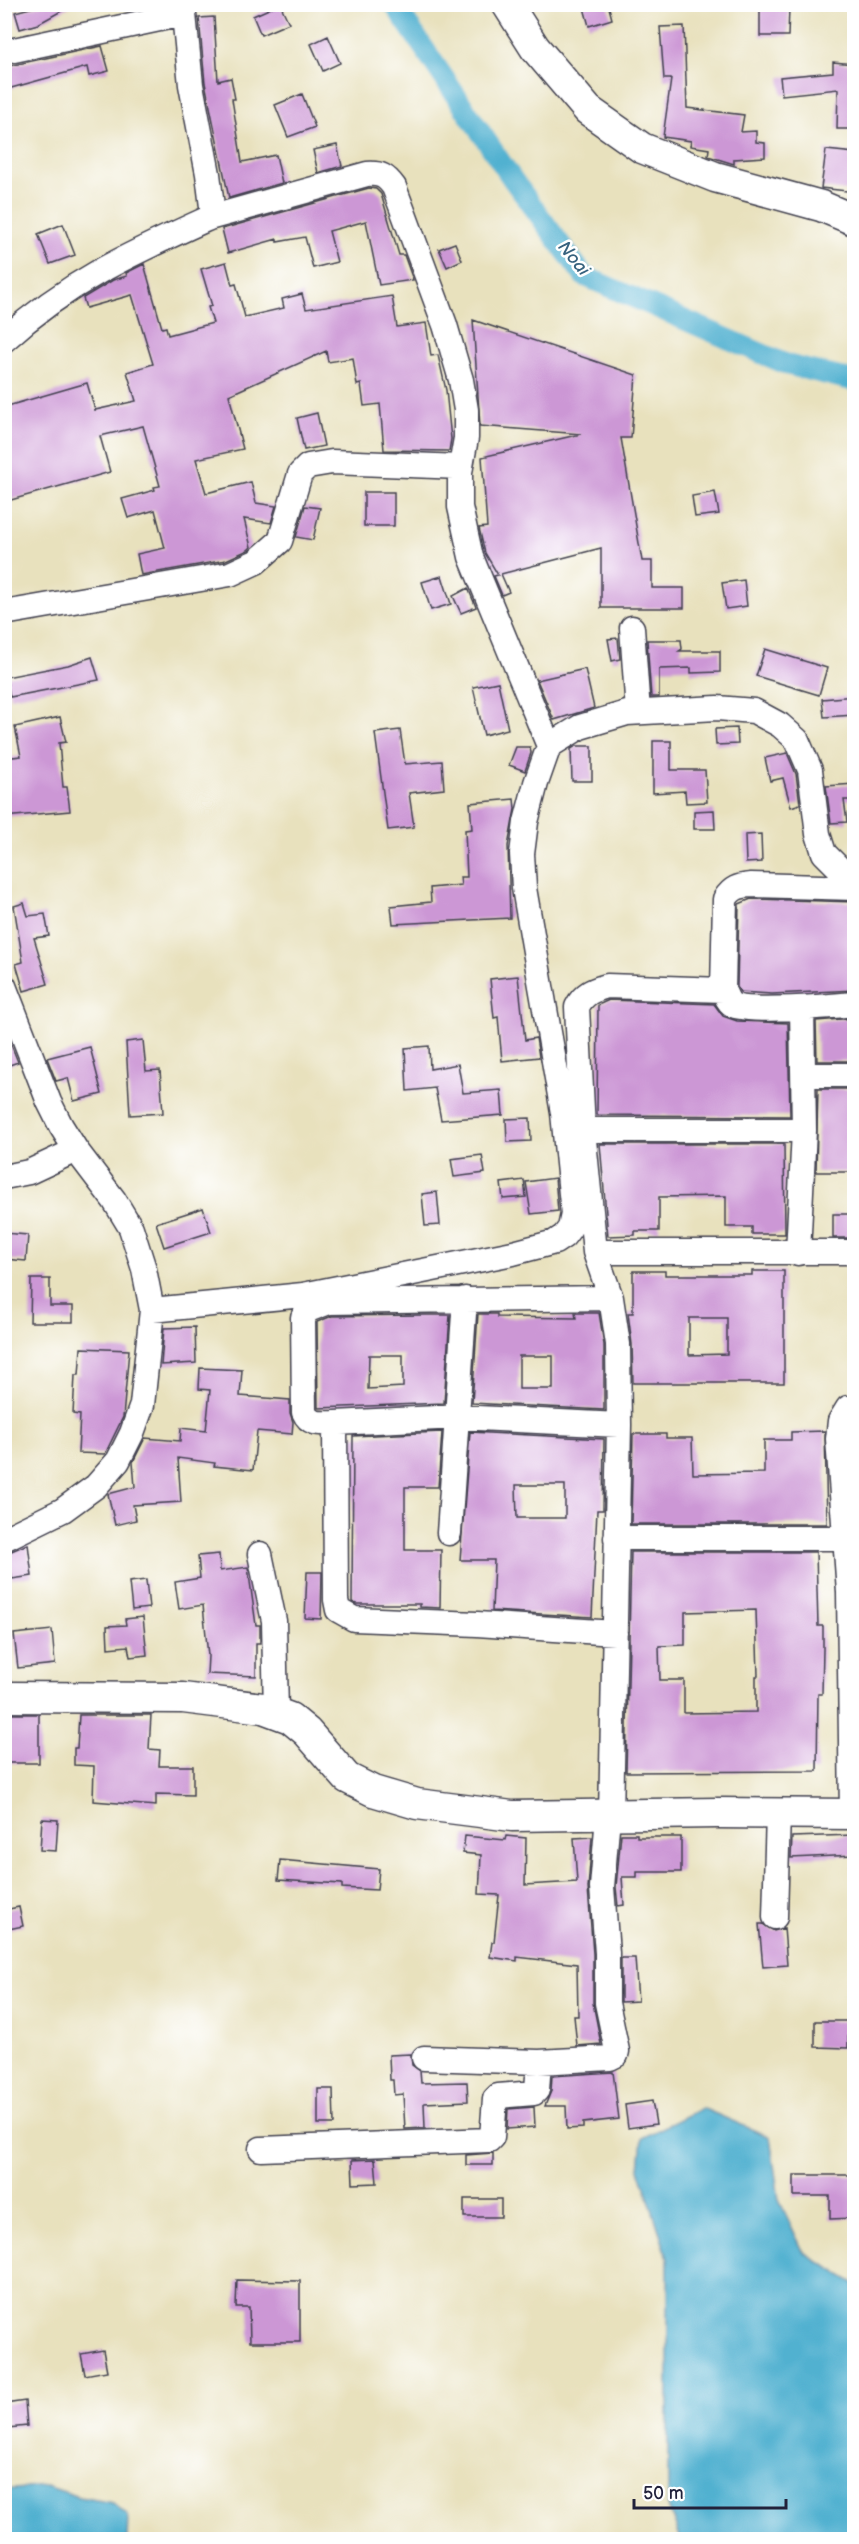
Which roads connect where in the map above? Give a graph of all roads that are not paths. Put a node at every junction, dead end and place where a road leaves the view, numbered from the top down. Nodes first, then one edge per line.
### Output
1 (507, 4) edge
2 (183, 9) edge
3 (14, 50) dead end
4 (210, 218) junction
5 (855, 220) edge
6 (4, 340) edge
7 (461, 467) junction
8 (4, 613) edge
9 (632, 628) dead end
10 (638, 712) junction
11 (549, 746) junction
12 (855, 875) edge
13 (855, 888) edge
14 (4, 986) edge
15 (723, 990) junction
16 (855, 1004) edge
17 (802, 1008) junction
18 (855, 1074) edge
19 (804, 1075) junction
20 (583, 1130) junction
21 (804, 1130) junction
22 (76, 1150) junction
23 (4, 1178) edge
24 (596, 1252) junction
25 (855, 1252) edge
26 (798, 1253) junction
27 (611, 1298) junction
28 (465, 1299) junction
29 (152, 1310) junction
30 (855, 1408) edge
31 (458, 1417) junction
32 (335, 1423) junction
33 (619, 1425) junction
34 (449, 1533) dead end
35 (616, 1538) junction
36 (846, 1538) junction
37 (4, 1539) edge
38 (260, 1554) dead end
39 (852, 1592) edge
40 (615, 1633) junction
41 (4, 1697) edge
42 (276, 1713) junction
43 (778, 1813) junction
44 (853, 1814) edge
45 (609, 1816) junction
46 (775, 1917) dead end
47 (424, 2058) dead end
48 (539, 2062) junction
49 (261, 2149) dead end

1 - 5 street
2 - 3 street
2 - 4 street
4 - 6 street
4 - 7 street
7 - 8 street
7 - 11 street
9 - 10 street
10 - 11 street
10 - 12 street
11 - 29 street
13 - 15 street
14 - 22 street
15 - 17 street
15 - 20 street
16 - 17 street
17 - 19 street
18 - 19 street
19 - 21 street
20 - 21 street
20 - 24 street
21 - 26 street
22 - 23 street
22 - 29 street
24 - 26 street
24 - 27 street
25 - 26 street
27 - 28 street
27 - 33 street
28 - 31 street
28 - 32 street
29 - 37 street
30 - 36 street
31 - 32 street
31 - 33 street
31 - 34 street
32 - 40 street
33 - 35 street
35 - 36 street
35 - 40 street
36 - 39 street
38 - 42 street
39 - 44 street
40 - 45 street
41 - 42 street
42 - 45 street
43 - 44 street
43 - 45 street
43 - 46 street
45 - 48 street
47 - 48 street
48 - 49 street

